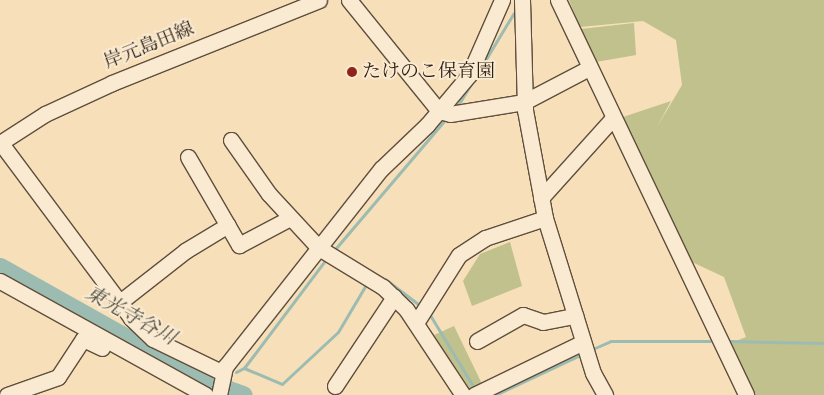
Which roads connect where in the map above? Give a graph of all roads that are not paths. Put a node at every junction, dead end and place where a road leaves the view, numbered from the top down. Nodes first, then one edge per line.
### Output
1 (319, 0) edge
2 (349, 0) edge
3 (502, 0) edge
4 (522, 0) edge
5 (558, 0) edge
6 (589, 68) junction
7 (524, 102) junction
8 (439, 111) junction
9 (613, 118) junction
10 (231, 140) dead end
11 (0, 142) edge
12 (188, 158) dead end
13 (541, 198) junction
14 (290, 218) junction
15 (546, 218) junction
16 (228, 225) junction
17 (319, 248) junction
18 (0, 281) edge
19 (394, 297) junction
20 (120, 302) junction
21 (575, 316) junction
22 (416, 323) junction
23 (477, 341) dead end
24 (584, 342) junction
25 (223, 373) junction
26 (335, 386) dead end
27 (7, 395) edge
28 (192, 395) edge
29 (206, 395) edge
30 (219, 395) edge
31 (463, 395) edge
32 (474, 395) edge
33 (605, 395) edge
34 (746, 395) edge

1 - 11 street, 岸元島田線
2 - 8 street
3 - 8 street
4 - 7 street
5 - 6 street
6 - 7 street
6 - 9 street
7 - 8 street
7 - 13 street
8 - 17 street
9 - 13 street
9 - 34 street
10 - 14 street
11 - 20 street
12 - 16 street
13 - 15 street
14 - 16 street
14 - 17 street
15 - 21 street
15 - 22 street
16 - 20 street
17 - 19 street
17 - 25 street
18 - 29 street
19 - 22 street
19 - 26 street
20 - 25 street
21 - 23 street
21 - 24 street
22 - 31 street
24 - 32 street
24 - 33 street
25 - 30 street
27 - 28 street

